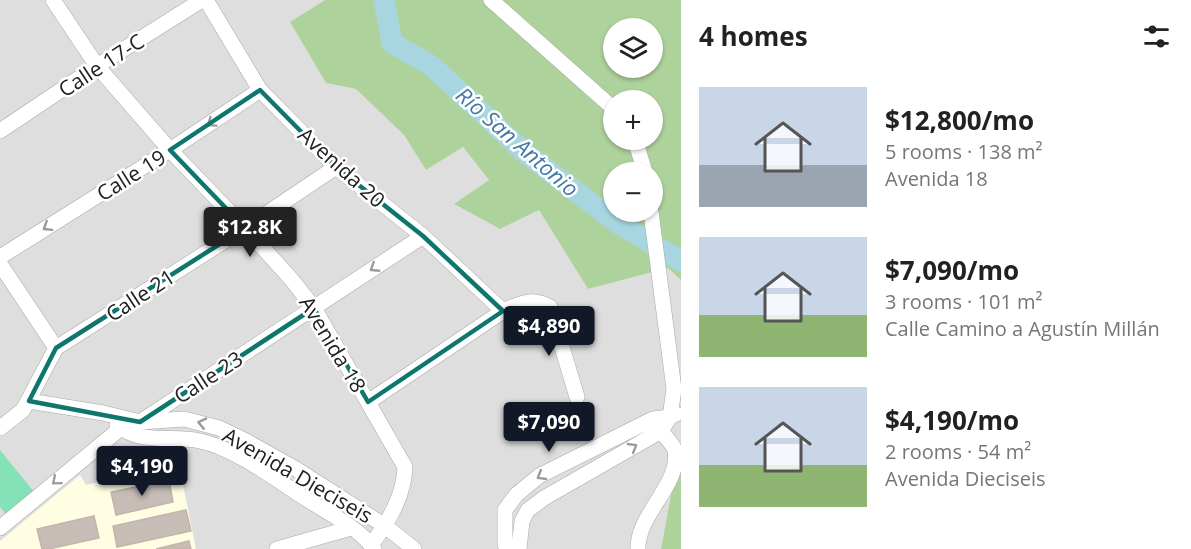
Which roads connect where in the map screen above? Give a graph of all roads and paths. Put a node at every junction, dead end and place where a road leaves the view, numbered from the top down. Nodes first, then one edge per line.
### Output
1 (53, 0) edge
2 (204, 0) edge
3 (491, 0) edge
4 (97, 66) junction
5 (260, 90) junction
6 (603, 99) edge
7 (0, 131) edge
8 (170, 150) junction
9 (336, 166) junction
10 (653, 222) edge
11 (245, 228) junction
12 (423, 236) junction
13 (0, 257) edge
14 (0, 264) edge
15 (314, 308) junction
16 (503, 311) junction
17 (56, 348) junction
18 (678, 391) edge
19 (577, 397) dead end
20 (29, 401) junction
21 (368, 402) junction
22 (103, 413) junction
23 (676, 414) edge
24 (140, 422) junction
25 (0, 428) edge
26 (121, 428) junction
27 (661, 431) junction
28 (385, 526) junction
29 (0, 528) edge
30 (351, 528) junction
31 (372, 547) edge
32 (278, 549) edge
33 (414, 549) edge
34 (507, 549) edge
35 (519, 549) edge
36 (638, 549) edge

1 - 4 street, Avenida 18
2 - 4 street, Calle 17-C
2 - 5 street, Avenida 20
3 - 6 street
4 - 7 street, Calle 17-C
4 - 8 street, Avenida 18
5 -> 8 street, Calle 19
5 - 9 street, Avenida 20
8 - 11 street, Avenida 18
8 -> 13 street, Calle 19
9 - 11 street, Calle 21
9 - 12 street, Avenida 20
10 - 18 street
11 - 15 street, Avenida 18
11 - 17 street, Calle 21
12 -> 15 street, Calle 23
12 - 16 street, Avenida 20
14 - 17 street
15 - 21 street, Avenida 18
15 - 24 street, Calle 23
16 - 19 street
16 - 21 street
17 - 20 street
18 - 23 street
20 - 22 street, Avenida Dieciseis
20 - 25 street
21 - 28 street, Avenida 18
22 - 24 street, Avenida Dieciseis
22 - 26 street, Avenida Dieciseis
23 - 27 street
23 -> 34 street
24 - 26 street, Calle 23
28 -> 24 street, Avenida Dieciseis
26 -> 29 street, Calle 23
26 - 30 street, Avenida Dieciseis
35 -> 27 street
27 - 36 street
28 - 31 street, Avenida 18
28 - 33 street, Avenida Dieciseis
30 - 31 street, Avenida Dieciseis
30 - 32 street

